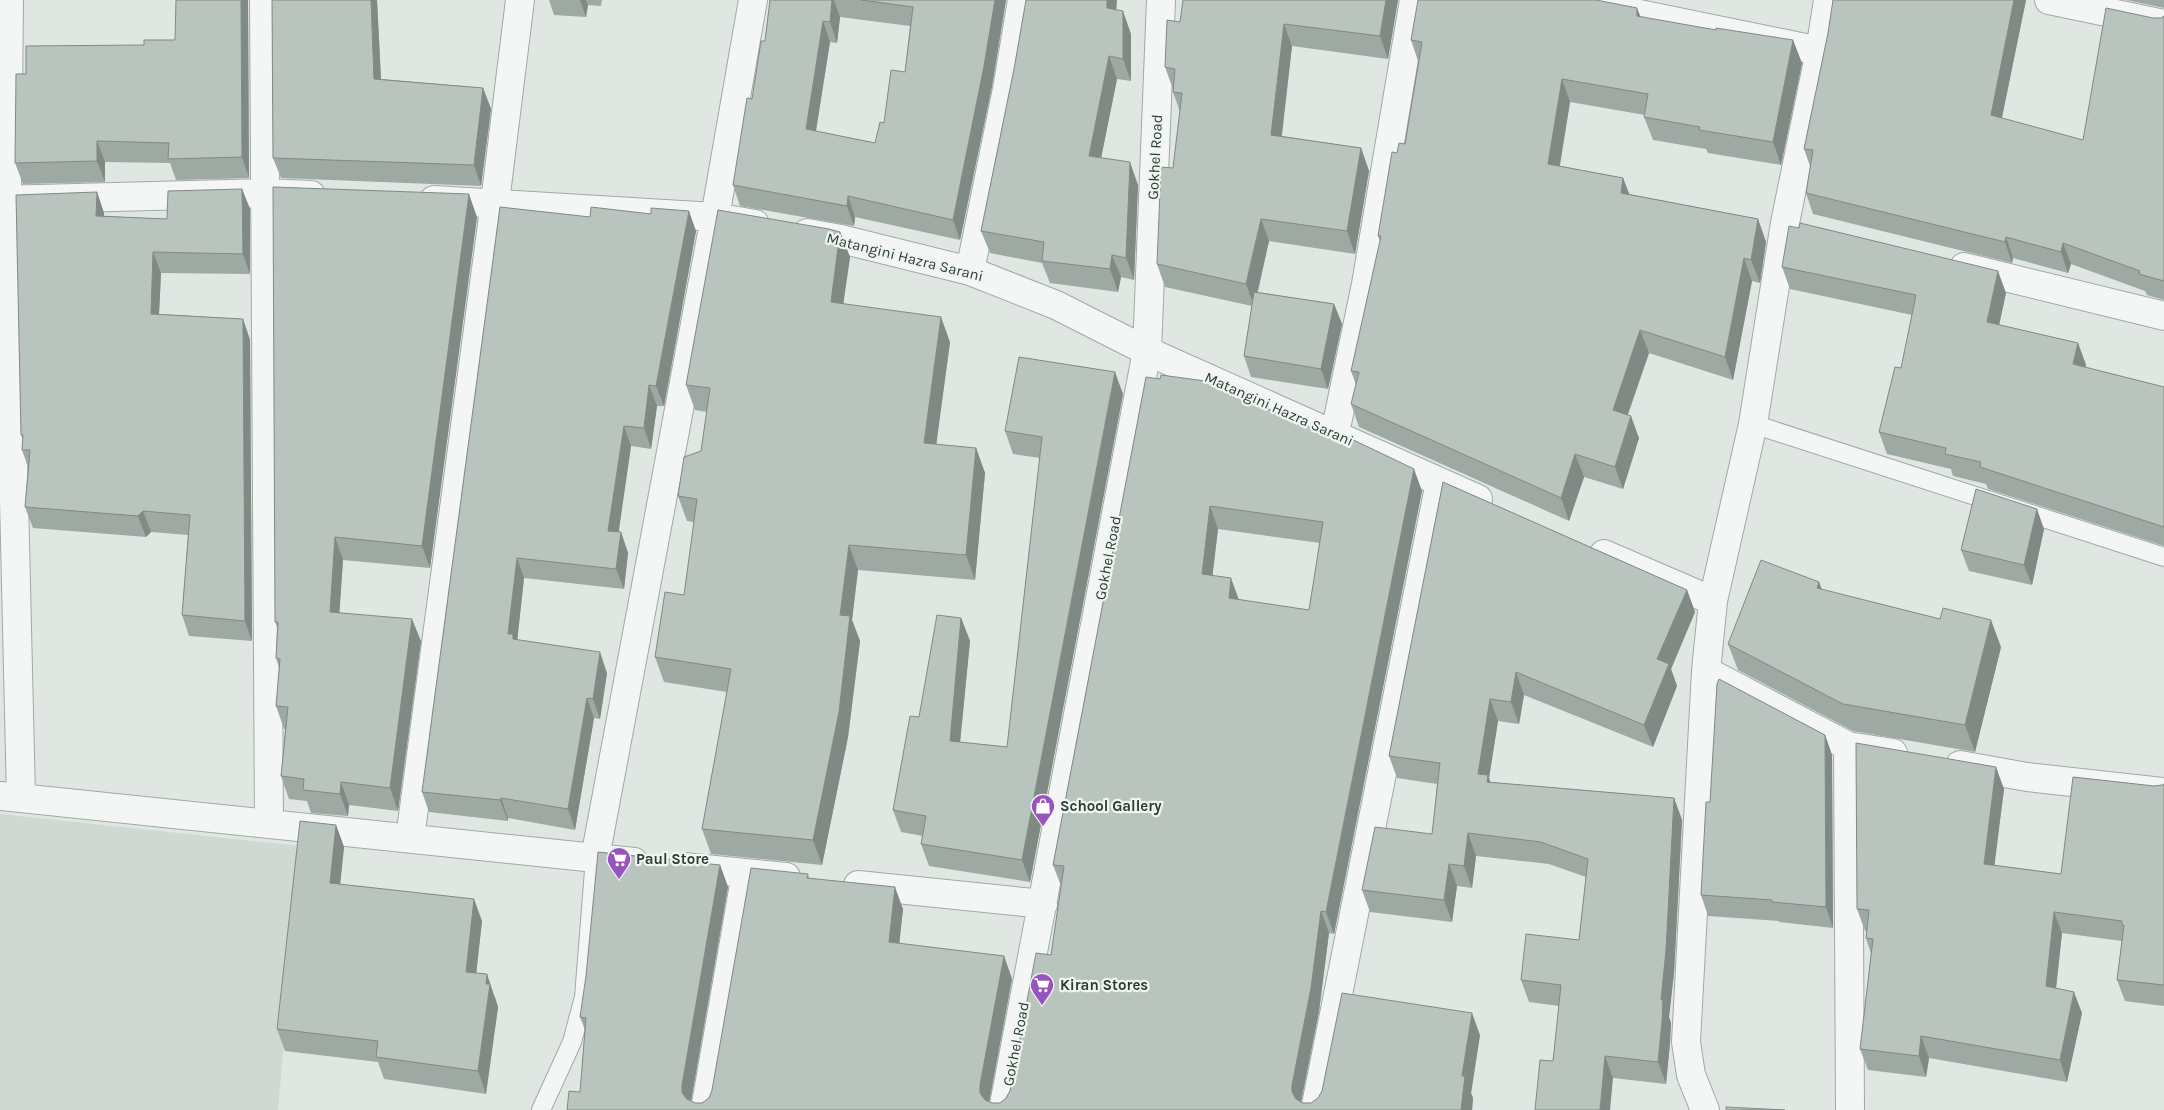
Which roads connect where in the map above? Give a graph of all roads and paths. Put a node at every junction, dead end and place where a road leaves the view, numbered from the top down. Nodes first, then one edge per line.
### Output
1 (9, 0) edge
2 (264, 0) edge
3 (520, 0) edge
4 (753, 0) edge
5 (1022, 0) edge
6 (1161, 0) edge
7 (1414, 0) edge
8 (1571, 0) edge
9 (1828, 0) edge
10 (2049, 0) edge
11 (2164, 24) edge
12 (1820, 51) junction
13 (264, 193) junction
14 (331, 196) edge
15 (408, 199) edge
16 (4, 200) edge
17 (495, 202) junction
18 (715, 217) junction
19 (1785, 223) junction
20 (1814, 230) edge
21 (1937, 260) edge
22 (970, 271) junction
23 (2164, 316) edge
24 (1147, 351) junction
25 (1752, 424) junction
26 (1335, 433) junction
27 (1440, 482) junction
28 (1503, 510) edge
29 (1585, 546) edge
30 (2164, 557) edge
31 (1713, 601) junction
32 (1706, 671) junction
33 (1848, 746) junction
34 (2164, 792) edge
35 (11, 797) edge
36 (269, 824) junction
37 (410, 838) junction
38 (595, 858) junction
39 (746, 873) junction
40 (1043, 904) junction
41 (541, 1110) edge
42 (705, 1110) edge
43 (1003, 1110) edge
44 (1315, 1110) edge
45 (1705, 1110) edge
46 (1852, 1110) edge

1 - 16 street
2 - 13 street
3 - 17 street
4 - 18 street
5 - 22 street
6 - 24 street, Gokhel Road
7 - 26 street
8 - 12 street
9 - 12 street
10 - 11 street
12 - 19 street
13 - 14 street
13 - 16 street
13 - 36 street
15 - 17 street, Matangini Hazra Sarani
16 - 35 street
17 - 18 street, Matangini Hazra Sarani
17 - 37 street
18 - 22 street, Matangini Hazra Sarani
18 - 38 street
19 - 20 street
19 - 25 street
21 - 23 street
22 - 24 street, Matangini Hazra Sarani
24 - 26 street, Matangini Hazra Sarani
24 - 40 street, Gokhel Road
25 - 30 lane
25 - 31 street
26 - 27 street, Matangini Hazra Sarani
27 - 28 street, Matangini Hazra Sarani
27 - 44 street
29 - 31 street
31 - 32 street
32 - 33 street
32 - 45 street
33 - 34 street
33 - 46 street
35 - 36 street
36 - 37 street
37 - 38 street
38 - 39 street
38 - 41 lane
39 - 40 street
39 - 42 street
40 - 43 street, Gokhel Road

